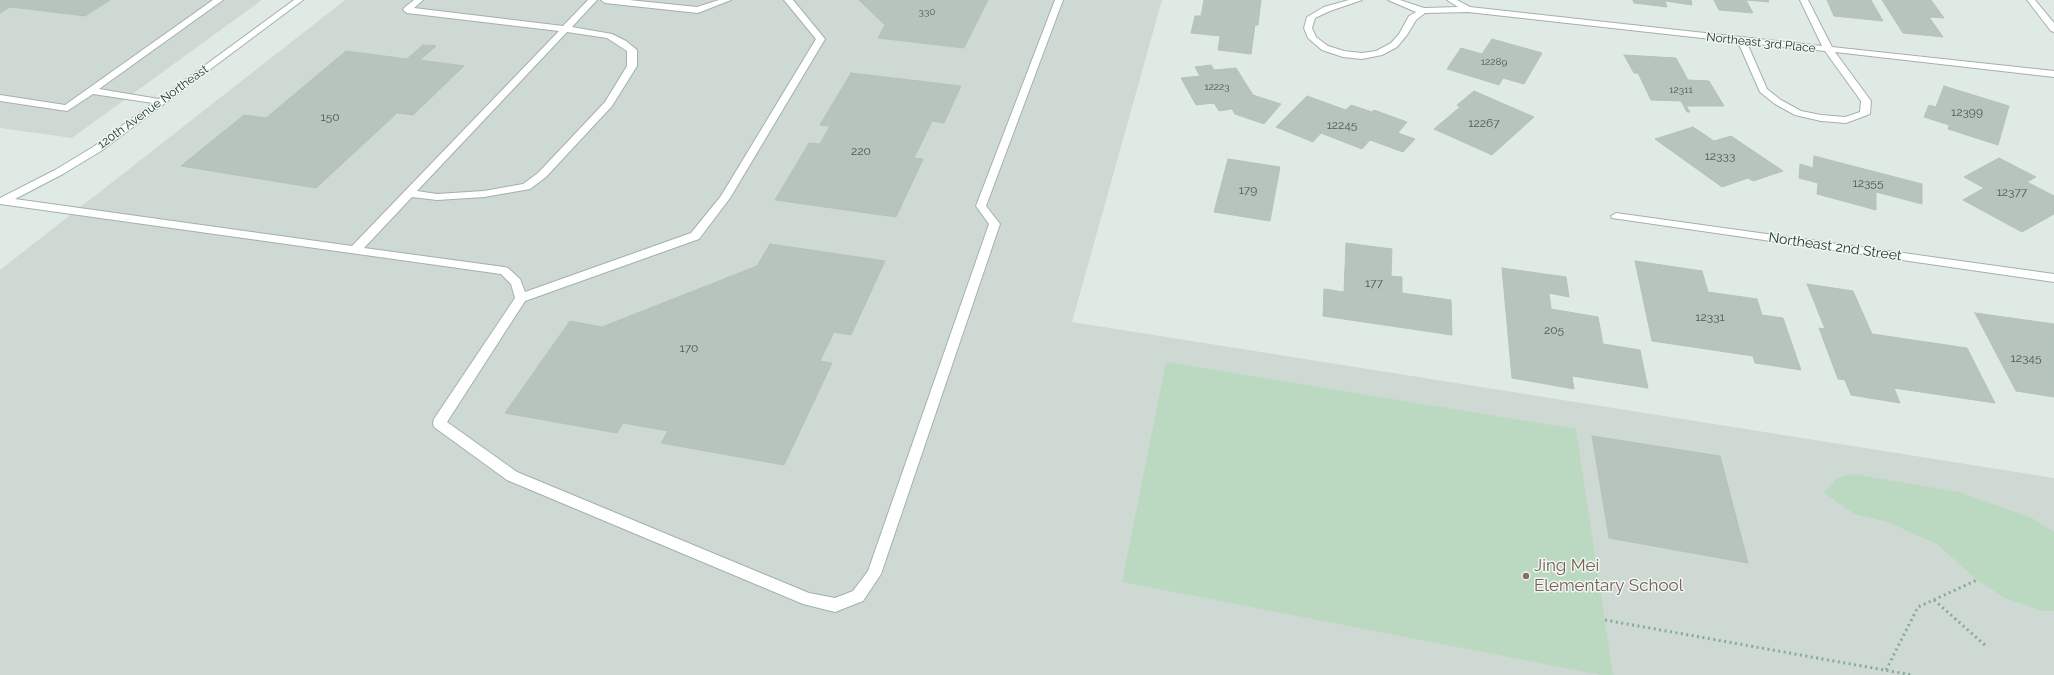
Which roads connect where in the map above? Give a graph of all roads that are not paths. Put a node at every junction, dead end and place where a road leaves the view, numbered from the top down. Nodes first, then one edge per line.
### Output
1 (219, 0) edge
2 (299, 0) edge
3 (420, 0) edge
4 (593, 0) edge
5 (605, 0) edge
6 (727, 0) edge
7 (788, 0) edge
8 (1059, 0) edge
9 (1358, 0) edge
10 (1392, 0) edge
11 (1452, 0) edge
12 (1804, 0) edge
13 (2031, 0) edge
14 (1468, 9) junction
15 (1423, 11) junction
16 (566, 29) junction
17 (2054, 29) edge
18 (1742, 41) junction
19 (1828, 50) junction
20 (2054, 74) edge
21 (92, 91) junction
22 (0, 98) edge
23 (162, 102) junction
24 (410, 193) junction
25 (2, 202) edge
26 (1616, 216) dead end
27 (355, 250) junction
28 (2054, 278) edge
29 (521, 298) junction

1 - 21 street
2 - 23 street, 120th Avenue Northeast
3 - 16 street
4 - 16 street
5 - 6 street
7 - 29 street
8 - 29 street
9 - 15 street
10 - 15 street, Northeast 3rd Place
11 - 14 street, Northeast 3rd Place
12 - 19 street
13 - 17 street
14 - 15 street, Northeast 3rd Place
14 - 18 street, Northeast 3rd Place
16 - 24 street
16 - 24 street
18 - 19 street, Northeast 3rd Place
18 - 19 street
19 - 20 street, Northeast 3rd Place
21 - 22 street
21 - 23 street
23 - 25 street, 120th Avenue Northeast
24 - 27 street
25 - 27 street
26 - 28 street, Northeast 2nd Street
27 - 29 street

